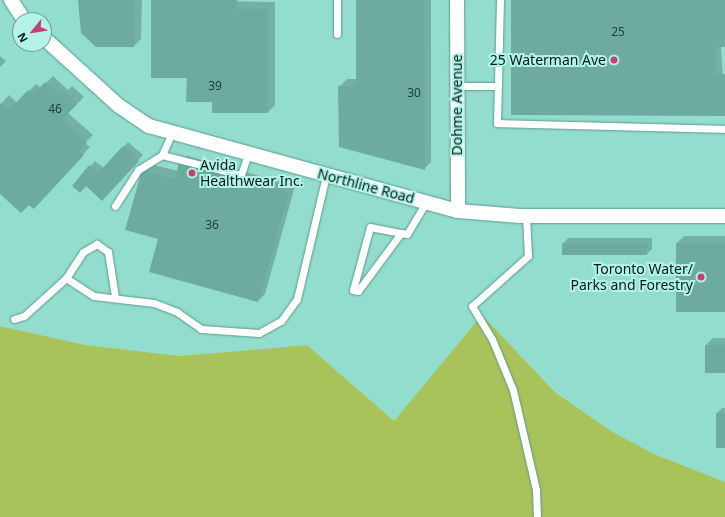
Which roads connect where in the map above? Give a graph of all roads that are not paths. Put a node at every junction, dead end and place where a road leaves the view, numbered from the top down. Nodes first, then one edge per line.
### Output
1 (11, 0) edge
2 (337, 0) edge
3 (457, 0) edge
4 (500, 0) edge
5 (19, 12) edge
6 (337, 34) dead end
7 (52, 45) edge
8 (456, 86) junction
9 (497, 86) junction
10 (725, 129) edge
11 (172, 133) junction
12 (248, 153) junction
13 (162, 155) junction
14 (326, 176) junction
15 (426, 202) junction
16 (115, 206) dead end
17 (458, 210) junction
18 (526, 216) junction
19 (725, 216) edge
20 (401, 233) junction
21 (66, 278) junction
22 (115, 297) junction
23 (14, 319) dead end
24 (537, 517) edge

1 - 5 street
2 - 6 lane
3 - 8 street, Dohme Avenue
4 - 9 lane
7 - 11 street, Northline Road
8 - 9 lane
8 - 17 street, Dohme Avenue
9 - 10 lane
11 - 12 street, Northline Road
11 - 13 lane
12 - 13 lane
12 - 14 street, Northline Road
13 - 16 lane
14 - 15 street, Northline Road
14 - 22 lane
15 - 17 street, Northline Road
15 - 20 lane
17 - 18 street, Northline Road
18 - 19 street, Northline Road
18 - 24 lane
20 - 20 lane
21 - 22 lane
21 - 22 lane
21 - 23 lane

